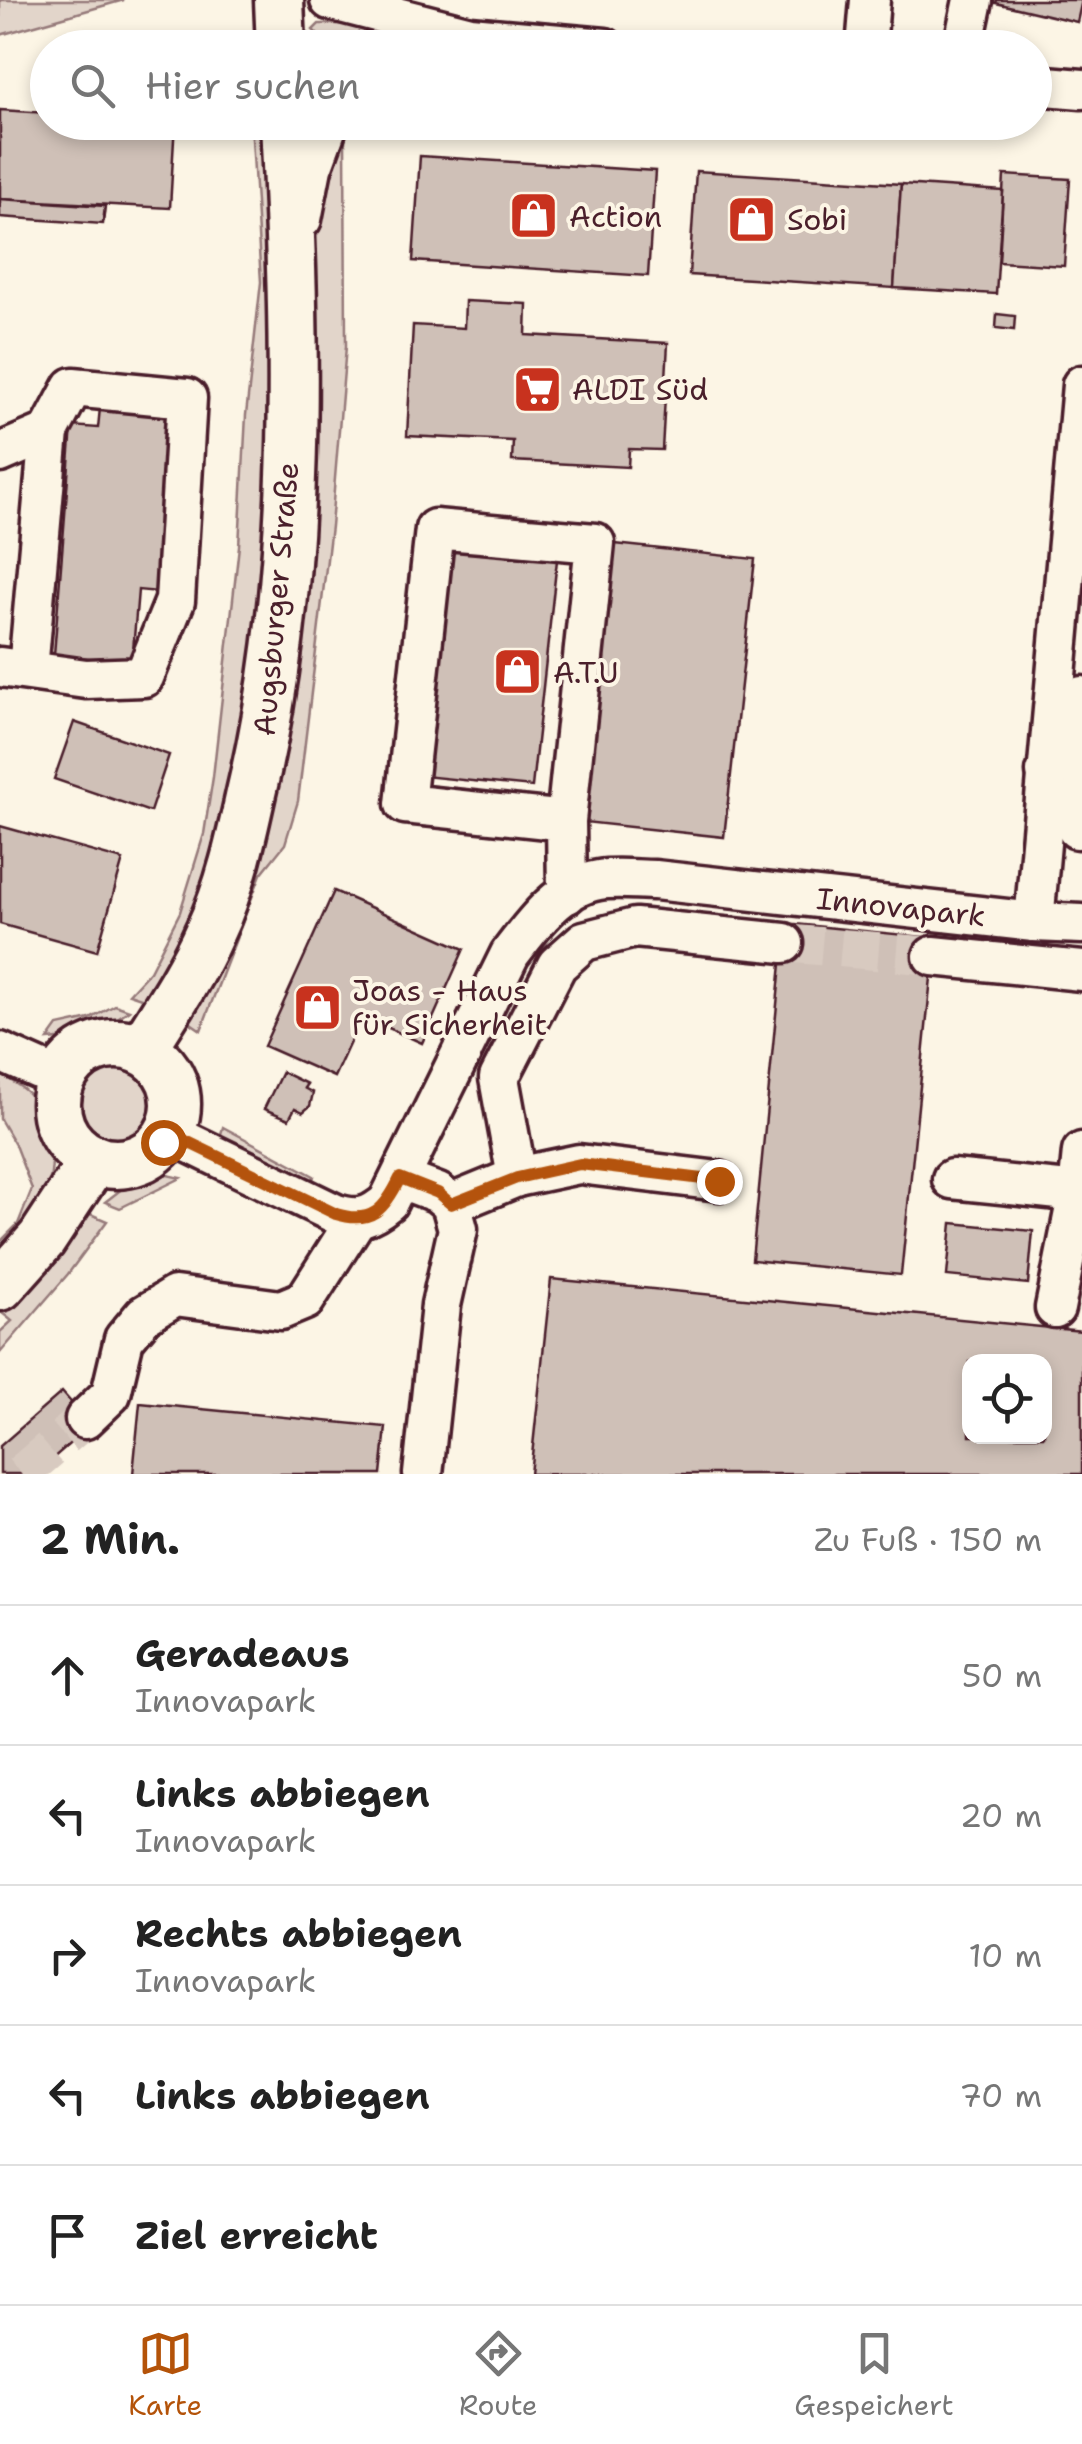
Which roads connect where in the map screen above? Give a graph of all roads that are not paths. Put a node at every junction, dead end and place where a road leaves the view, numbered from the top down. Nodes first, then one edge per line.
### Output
1 (279, 0) edge
2 (330, 0) edge
3 (870, 0) edge
4 (973, 0) edge
5 (280, 30) edge
6 (447, 30) edge
7 (868, 30) edge
8 (967, 30) edge
9 (1052, 86) edge
10 (1082, 89) edge
11 (286, 140) edge
12 (322, 140) edge
13 (292, 270) junction
14 (1082, 385) edge
15 (50, 432) junction
16 (0, 454) edge
17 (1071, 616) edge
18 (14, 668) edge
19 (1082, 696) edge
20 (1060, 773) junction
21 (566, 821) junction
22 (1077, 830) dead end
23 (567, 894) junction
24 (1034, 922) junction
25 (1082, 924) edge
26 (784, 943) tunnel mouth
27 (933, 956) tunnel mouth
28 (1082, 971) edge
29 (142, 1050) junction
30 (0, 1052) edge
31 (62, 1079) junction
32 (169, 1133) junction
33 (1082, 1152) edge
34 (94, 1160) junction
35 (400, 1178) junction
36 (517, 1178) junction
37 (952, 1179) dead end
38 (719, 1181) dead end
39 (1078, 1192) junction
40 (451, 1204) junction
41 (356, 1220) junction
42 (0, 1286) edge
43 (1055, 1308) dead end
44 (85, 1419) tunnel mouth
45 (423, 1474) edge

1 - 5 main road
2 - 6 street
3 - 7 street
4 - 8 street
9 - 10 street
11 - 13 main road, Augsburger Straße
12 - 13 street
13 - 29 main road, Augsburger Straße
14 - 17 street
15 - 16 street
15 - 18 street
15 - 18 street
17 - 20 street
19 - 20 street
20 - 22 street
20 - 24 street
21 - 21 street
21 - 23 street
23 - 24 street, Innovapark
23 - 35 street, Innovapark
24 - 25 street, Innovapark
26 - 36 street
27 - 28 street
29 - 31 main road
29 - 32 main road
30 - 31 street
31 - 34 main road
32 - 34 main road
32 - 41 street
33 - 39 street
34 - 42 main road
35 - 40 street
35 - 41 street, Innovapark
36 - 38 street
36 - 40 street
37 - 39 street
39 - 43 street
40 - 45 street
41 - 44 street, Innovapark

